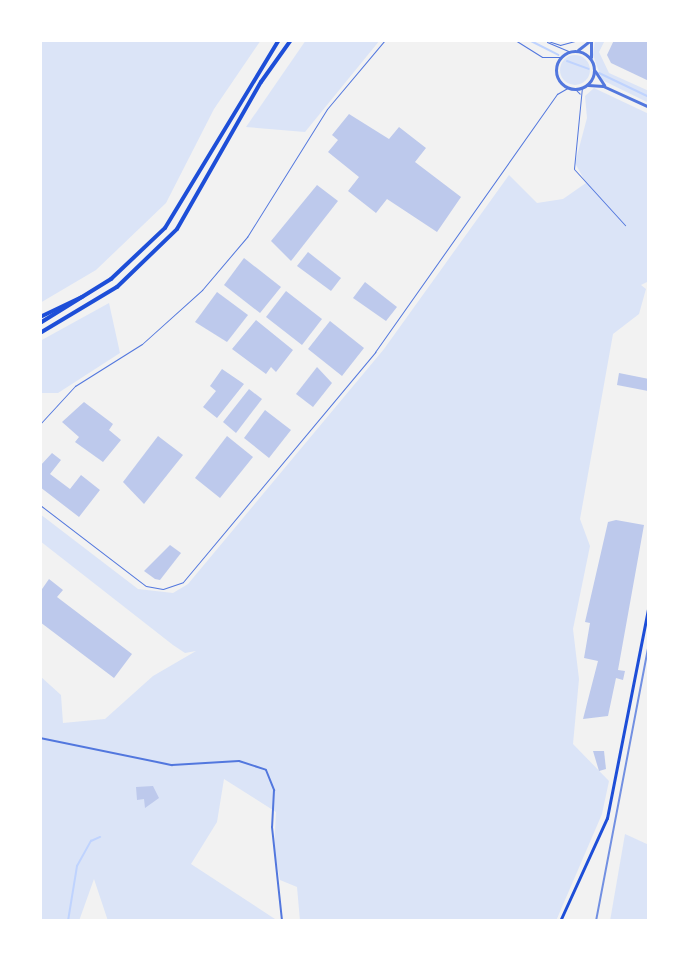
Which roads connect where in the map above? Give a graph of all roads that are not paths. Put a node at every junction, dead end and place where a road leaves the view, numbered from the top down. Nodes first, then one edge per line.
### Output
1 (279, 40) edge
2 (291, 40) edge
3 (385, 40) edge
4 (515, 40) edge
5 (544, 40) edge
6 (579, 40) edge
7 (591, 40) edge
8 (577, 51) junction
9 (570, 52) junction
10 (561, 57) junction
11 (592, 60) junction
12 (594, 70) junction
13 (583, 86) junction
14 (569, 87) junction
15 (607, 87) junction
16 (574, 88) junction
17 (581, 96) junction
18 (649, 107) edge
19 (625, 225) dead end
20 (89, 296) junction
21 (40, 317) edge
22 (40, 323) edge
23 (40, 333) edge
24 (40, 424) edge
25 (40, 505) edge
26 (649, 603) edge
27 (40, 738) edge
28 (282, 921) edge
29 (560, 921) edge

1 - 20 highway
2 - 23 highway
3 - 24 lane
4 - 10 lane
5 - 6 lane
5 - 9 lane
7 - 8 street
7 - 11 street
8 - 9 street
8 - 11 street
9 - 10 street
10 - 14 street
11 - 12 street
12 - 13 street
12 - 15 street
13 - 15 street
13 - 16 street
13 - 17 lane
14 - 16 street
14 - 25 lane
15 - 18 street
16 - 17 lane
17 - 19 lane
20 - 21 highway
20 - 22 highway
26 - 29 main road
27 - 28 street

